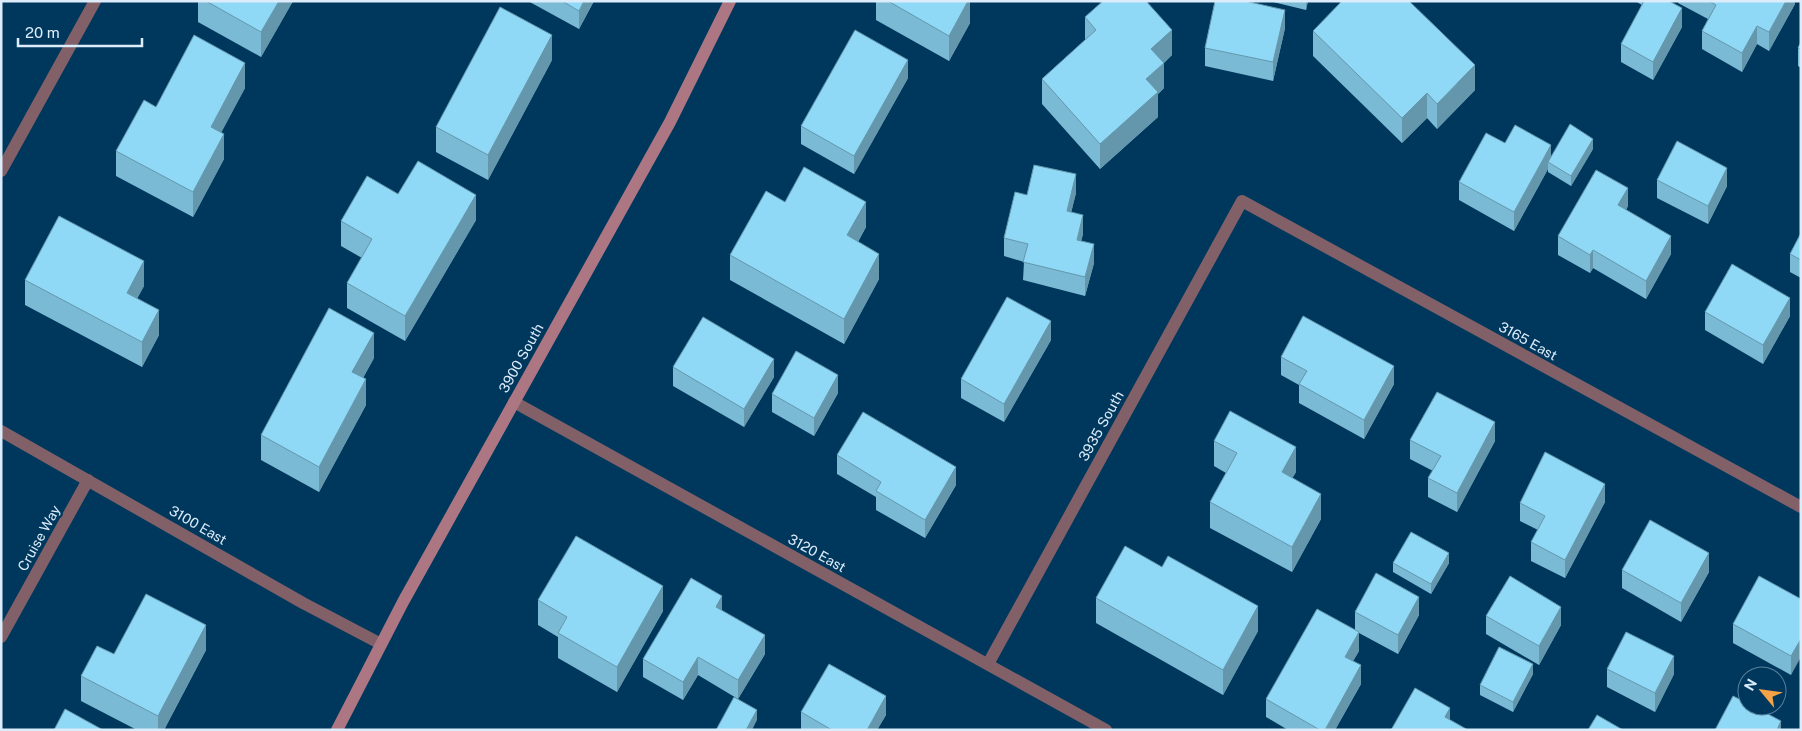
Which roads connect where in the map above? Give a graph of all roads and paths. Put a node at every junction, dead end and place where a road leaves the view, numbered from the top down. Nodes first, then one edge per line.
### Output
1 (95, 1) edge
2 (730, 1) edge
3 (1, 171) edge
4 (1242, 201) joint
5 (514, 402) junction
6 (1, 431) edge
7 (88, 480) junction
8 (1801, 507) edge
9 (1, 637) edge
10 (381, 644) junction
11 (988, 664) junction
12 (337, 730) edge
13 (1106, 730) edge

1 - 3 street
2 - 5 main road, 3900 South
4 - 8 street, 3165 East
4 - 11 street, 3935 South
5 - 10 main road, 3900 South
5 - 11 street, 3120 East
6 - 7 street, 3100 East
7 - 9 street, Cruise Way
7 - 10 street, 3100 East
10 - 12 main road, 3900 South
11 - 13 street, 3120 East

